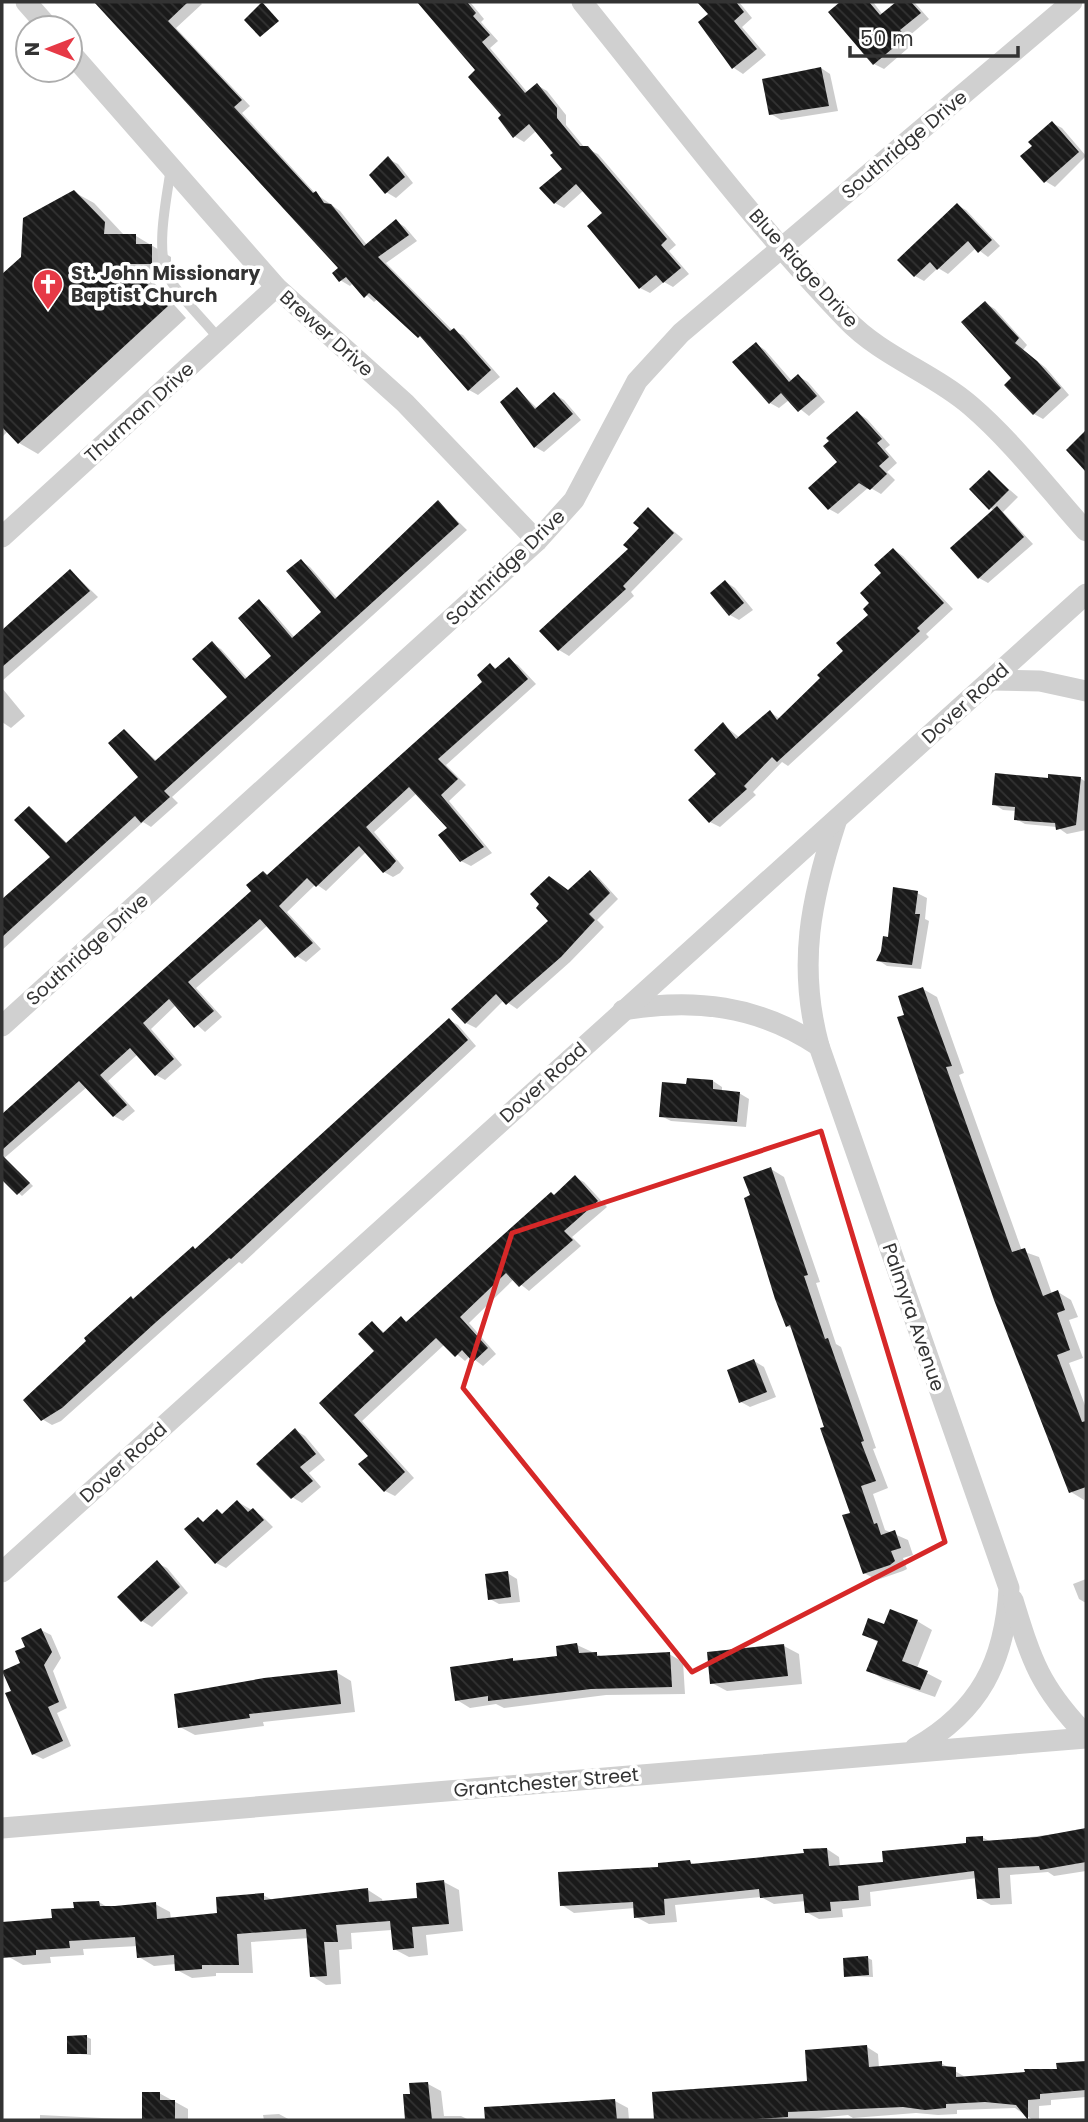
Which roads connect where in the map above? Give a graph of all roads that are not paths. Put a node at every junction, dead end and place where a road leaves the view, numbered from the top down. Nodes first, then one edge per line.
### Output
1 (582, 2) edge
2 (1072, 2) edge
3 (84, 68) edge
4 (171, 168) junction
5 (783, 248) junction
6 (276, 288) junction
7 (219, 339) junction
8 (1086, 531) edge
9 (2, 537) edge
10 (537, 541) junction
11 (1086, 594) edge
12 (991, 680) junction
13 (1086, 691) edge
14 (836, 821) junction
15 (622, 1010) junction
16 (2, 1026) edge
17 (818, 1046) junction
18 (2, 1572) edge
19 (1009, 1588) junction
20 (1086, 1736) edge
21 (911, 1751) junction
22 (3, 1827) edge

1 - 5 street, Blue Ridge Drive
2 - 5 street, Southridge Drive
3 - 4 street, Brewer Drive
4 - 6 street, Brewer Drive
4 - 7 lane
5 - 8 street, Blue Ridge Drive
5 - 10 street, Southridge Drive
6 - 7 street, Thurman Drive
6 - 10 street, Brewer Drive
7 - 9 street, Thurman Drive
10 - 16 street, Southridge Drive
11 - 12 street, Dover Road
12 - 13 street
12 - 14 street, Dover Road
14 - 15 street, Dover Road
14 - 17 street, Palmyra Avenue
15 - 17 street
15 - 18 street, Dover Road
17 - 19 street, Palmyra Avenue
19 - 20 street, Palmyra Avenue
19 - 21 street, Palmyra Avenue
20 - 21 street, Grantchester Street
21 - 22 street, Grantchester Street

